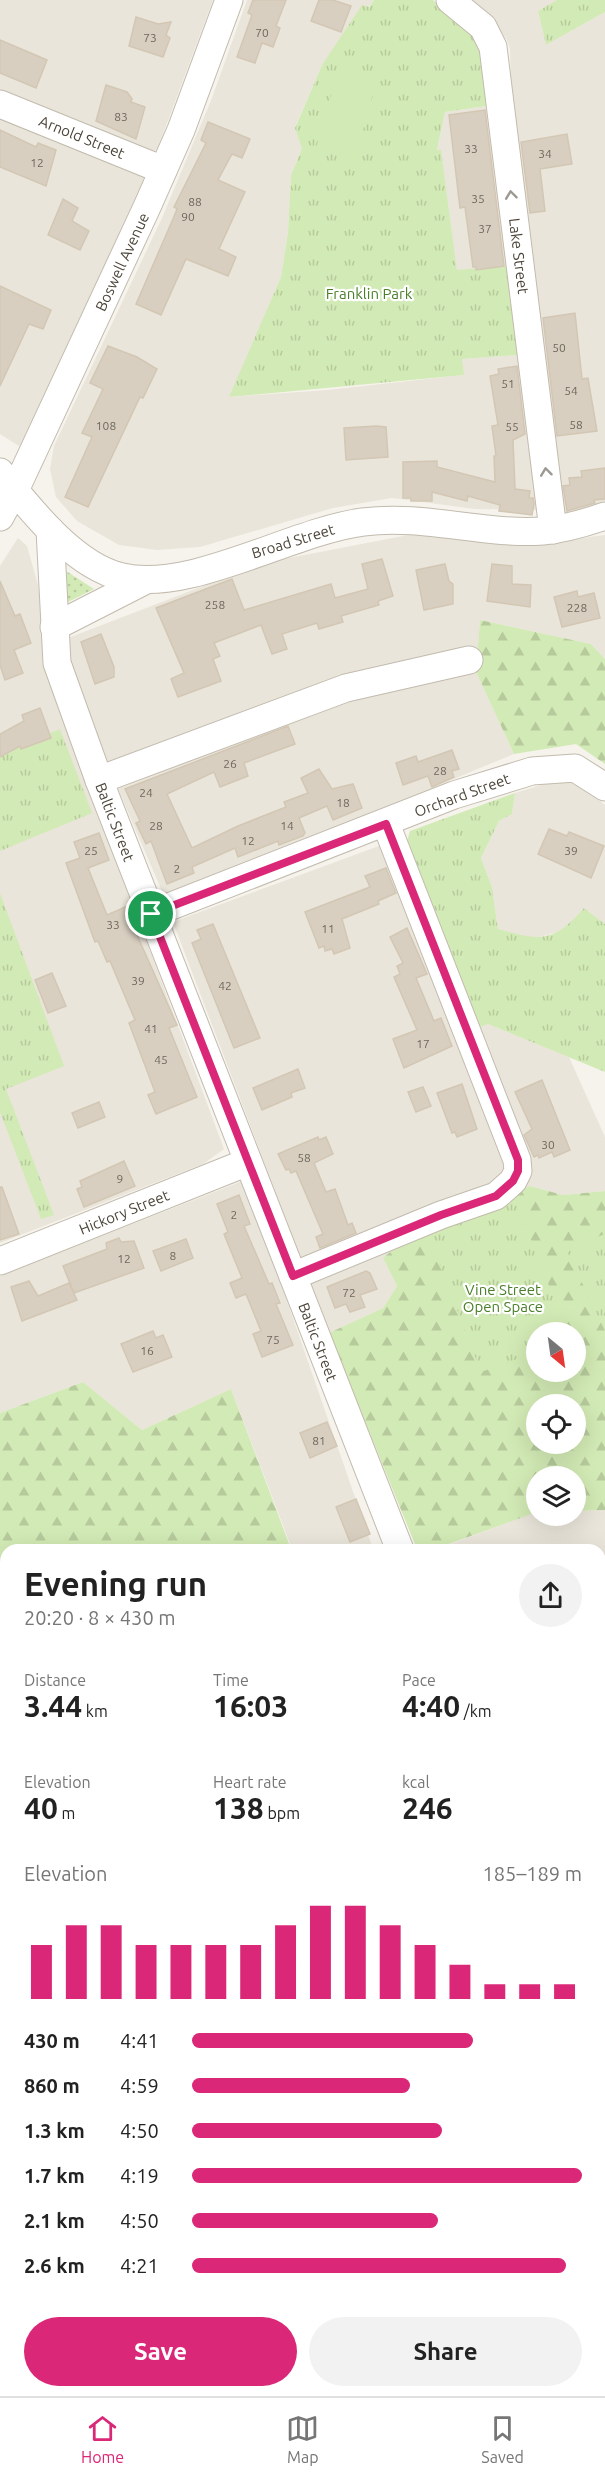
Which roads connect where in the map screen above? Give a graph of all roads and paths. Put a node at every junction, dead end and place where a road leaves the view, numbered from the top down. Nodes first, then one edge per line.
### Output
1 (229, 0) edge
2 (450, 0) edge
3 (0, 104) edge
4 (164, 170) junction
5 (7, 481) edge
6 (605, 516) edge
7 (0, 517) edge
8 (50, 530) junction
9 (553, 530) junction
10 (146, 580) junction
11 (54, 627) junction
12 (469, 660) dead end
13 (99, 780) junction
14 (605, 787) edge
15 (386, 824) junction
16 (151, 914) junction
17 (248, 1162) junction
18 (0, 1261) edge
19 (293, 1276) junction
20 (398, 1544) edge

1 - 4 street, Boswell Avenue
9 -> 2 street, Lake Street
3 - 4 street, Arnold Street
4 - 5 street, Boswell Avenue
5 - 7 street, Boswell Avenue
5 - 8 street, Broad Street
6 - 9 street, Broad Street
8 - 10 street, Broad Street
8 - 11 street, Baltic Street
9 - 10 street, Broad Street
10 - 11 street
11 - 13 street, Baltic Street
12 - 13 street
13 - 16 street, Baltic Street
14 - 15 street, Orchard Street
15 - 16 street, Orchard Street
15 - 19 street
16 - 17 street, Baltic Street
17 - 18 street, Hickory Street
17 - 19 street, Baltic Street
19 - 20 street, Baltic Street

